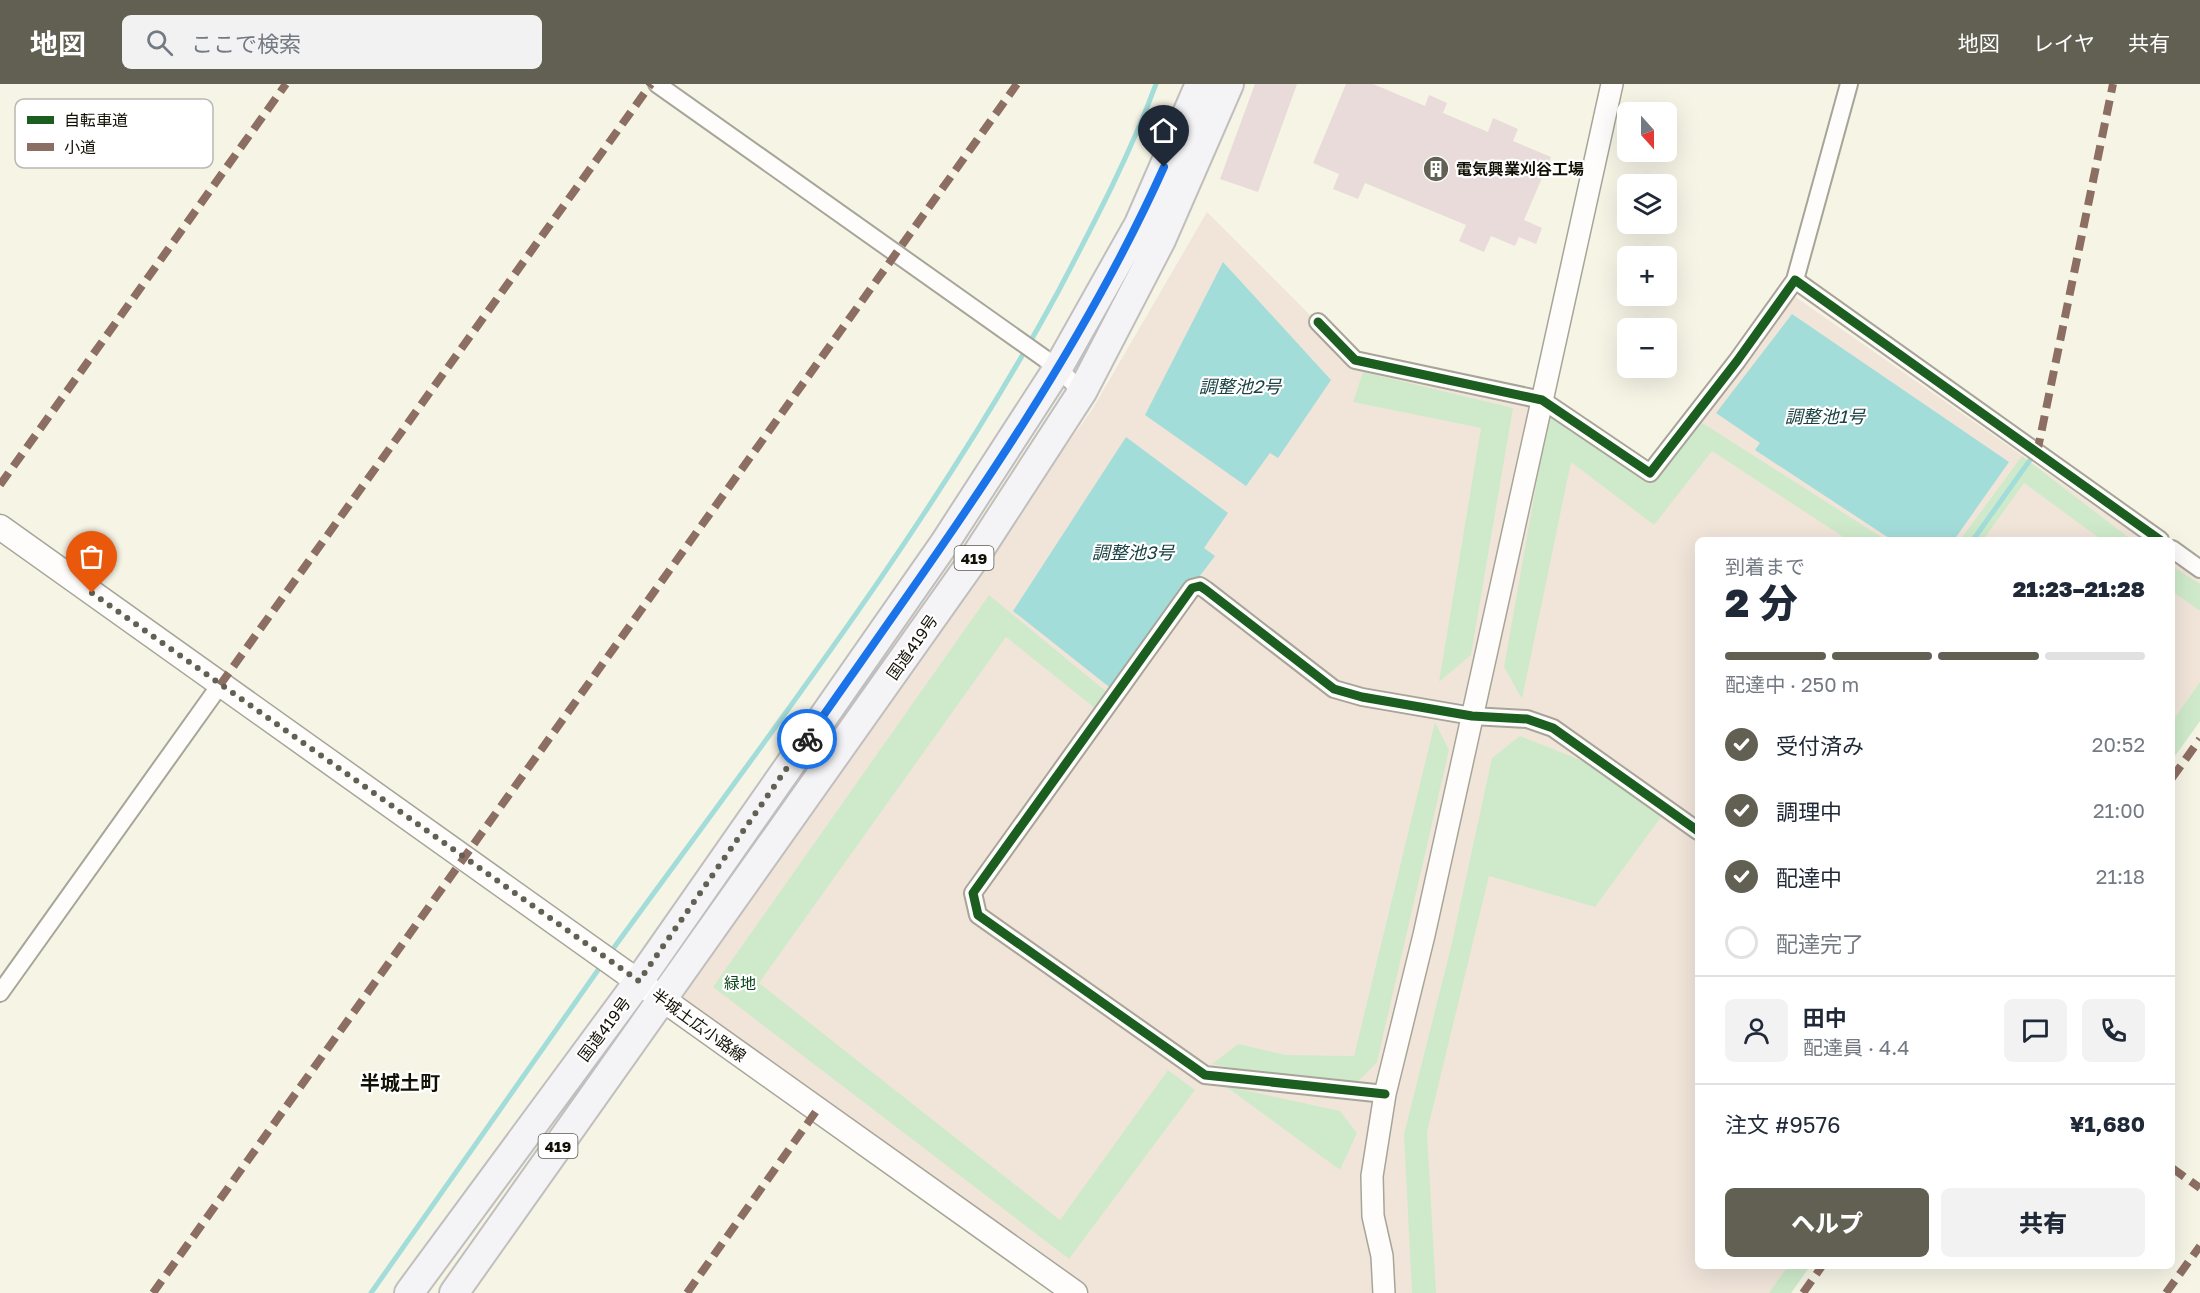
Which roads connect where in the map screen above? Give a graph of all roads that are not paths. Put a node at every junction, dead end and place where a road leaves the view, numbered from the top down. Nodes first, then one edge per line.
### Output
1 (657, 84) edge
2 (1200, 84) edge
3 (1229, 84) edge
4 (1612, 84) edge
5 (1849, 84) edge
6 (1795, 280) junction
7 (1318, 322) dead end
8 (1058, 368) junction
9 (1082, 392) junction
10 (1542, 400) junction
11 (0, 527) edge
12 (2156, 537) edge
13 (2175, 551) edge
14 (2200, 569) edge
15 (220, 685) junction
16 (1472, 716) junction
17 (1695, 829) edge
18 (628, 973) junction
19 (0, 993) edge
20 (662, 999) junction
21 (1385, 1094) junction
22 (1070, 1292) edge
23 (410, 1293) edge
24 (454, 1293) edge
25 (1384, 1293) edge

1 - 8 street
2 - 8 highway, 国道419号 / 419
3 - 9 highway, 国道419号 / 419
4 - 10 street
5 - 6 street
6 - 10 street
6 - 12 street
7 - 10 street
8 - 9 street
8 - 18 highway, 国道419号 / 419
9 - 20 highway, 国道419号 / 419
10 - 16 street
11 - 15 main road, 半城土広小路線
13 - 14 street
15 - 18 main road, 半城土広小路線
15 - 19 street
16 - 17 street
16 - 21 street
16 - 21 street
18 - 20 main road, 半城土広小路線
18 - 23 highway, 国道419号 / 419
20 - 22 main road, 半城土広小路線
20 - 24 highway, 国道419号 / 419
21 - 25 street

